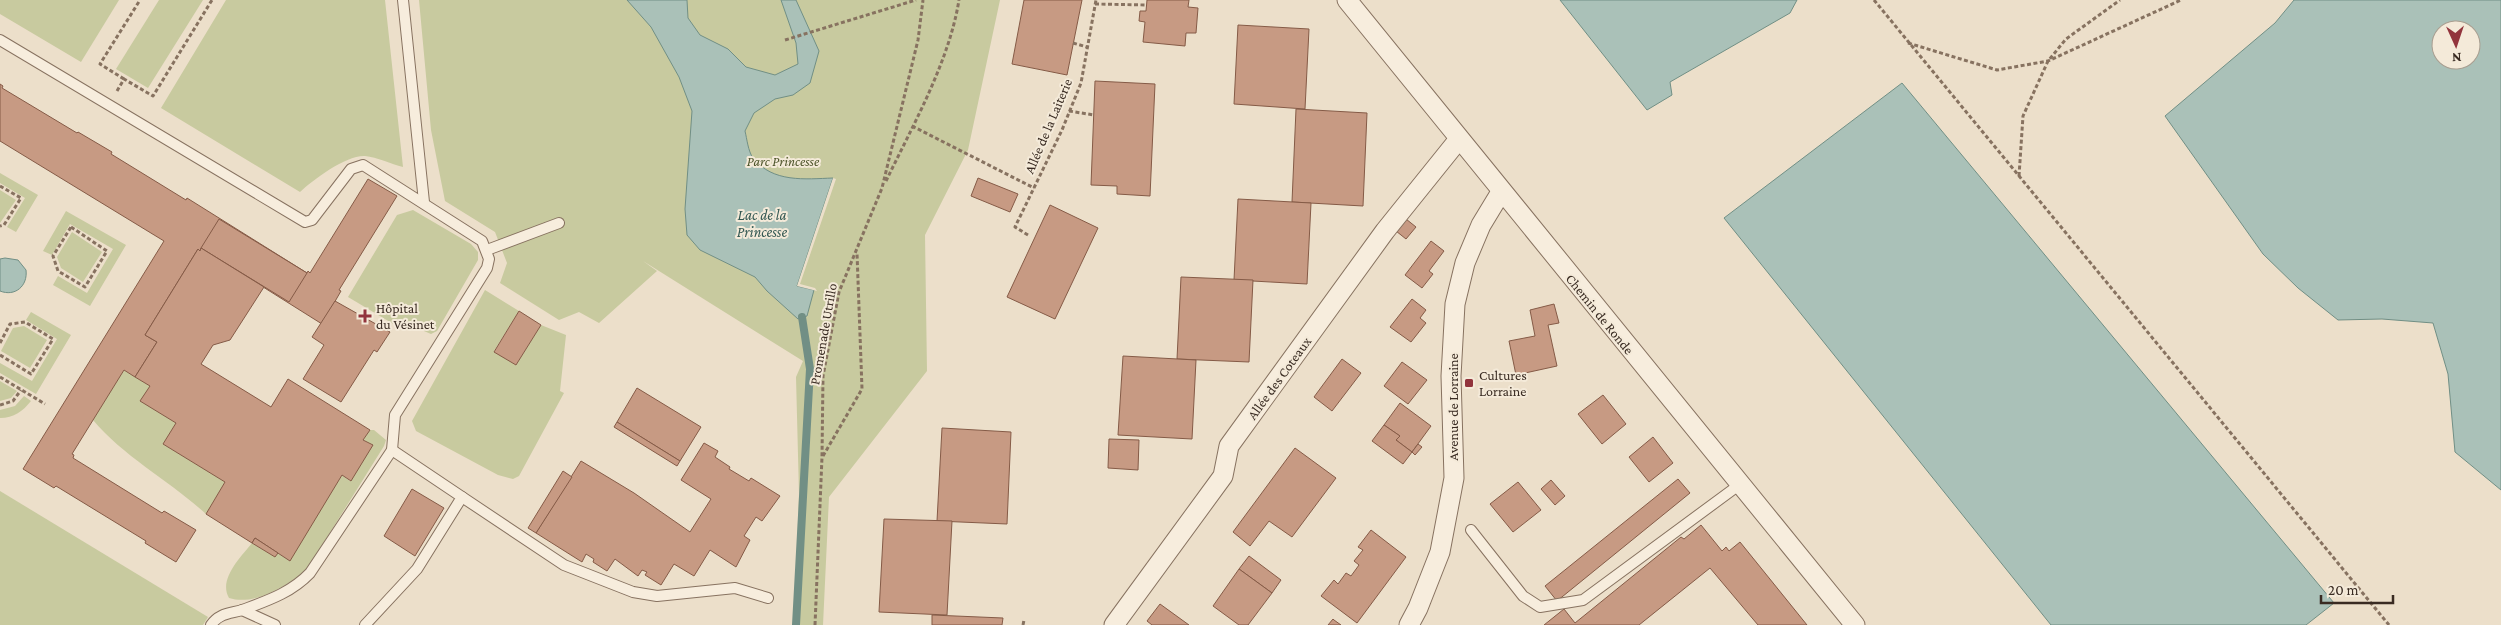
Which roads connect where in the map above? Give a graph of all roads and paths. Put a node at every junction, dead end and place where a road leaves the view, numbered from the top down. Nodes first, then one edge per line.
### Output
1 (140, 0) edge
2 (212, 0) edge
3 (403, 0) edge
4 (916, 0) edge
5 (923, 0) edge
6 (959, 0) edge
7 (1348, 0) edge
8 (1874, 0) edge
9 (2120, 0) edge
10 (2181, 0) edge
11 (1096, 2) edge
12 (1147, 5) dead end
13 (0, 40) edge
14 (785, 40) dead end
15 (1073, 43) dead end
16 (1908, 43) junction
17 (1087, 47) junction
18 (2048, 60) junction
19 (124, 79) junction
20 (109, 105) junction
21 (1069, 111) junction
22 (1094, 115) dead end
23 (912, 126) junction
24 (1459, 139) junction
25 (2019, 177) junction
26 (0, 186) edge
27 (882, 188) junction
28 (1034, 188) junction
29 (1501, 192) junction
30 (424, 202) junction
31 (559, 223) dead end
32 (0, 226) edge
33 (1028, 235) dead end
34 (487, 250) junction
35 (856, 250) junction
36 (85, 287) joint
37 (0, 343) edge
38 (0, 355) edge
39 (0, 377) edge
40 (21, 390) junction
41 (45, 404) dead end
42 (0, 405) edge
43 (392, 450) junction
44 (822, 457) junction
45 (1739, 485) junction
46 (462, 497) junction
47 (1471, 530) dead end
48 (768, 598) dead end
49 (242, 610) junction
50 (212, 625) edge
51 (275, 625) edge
52 (365, 625) edge
53 (815, 625) edge
54 (1114, 625) edge
55 (1409, 625) edge
56 (1855, 625) edge
57 (2389, 625) edge

1 - 19 path
2 - 19 path
3 - 30 lane
4 - 14 path
5 - 27 path, Promenade Utrillo
6 - 23 path
7 - 24 street, Chemin de Ronde
8 - 16 path
9 - 18 path
10 - 18 path
11 - 12 path
11 - 17 path, Allée de la Laiterie
13 - 20 lane
15 - 17 path
16 - 18 path
16 - 25 path
17 - 21 path, Allée de la Laiterie
18 - 25 path
19 - 20 path
20 - 30 lane
21 - 22 path
21 - 28 path, Allée de la Laiterie
23 - 27 path
23 - 28 path
24 - 29 street, Chemin de Ronde
24 - 54 street, Allée des Coteaux
25 - 57 path
26 - 32 path
27 - 35 path, Promenade Utrillo
28 - 33 path, Allée de la Laiterie
29 - 45 street, Chemin de Ronde
29 - 55 street, Avenue de Lorraine
30 - 34 lane
31 - 34 lane
34 - 43 lane
35 - 44 path, Promenade Utrillo
35 - 44 path
36 - 36 path
37 - 38 path
39 - 40 path
40 - 41 path
40 - 42 path
43 - 46 lane
43 - 49 lane
44 - 53 path, Promenade Utrillo
45 - 47 lane
45 - 56 street, Chemin de Ronde
46 - 48 lane
46 - 52 lane
49 - 50 lane
49 - 51 lane

